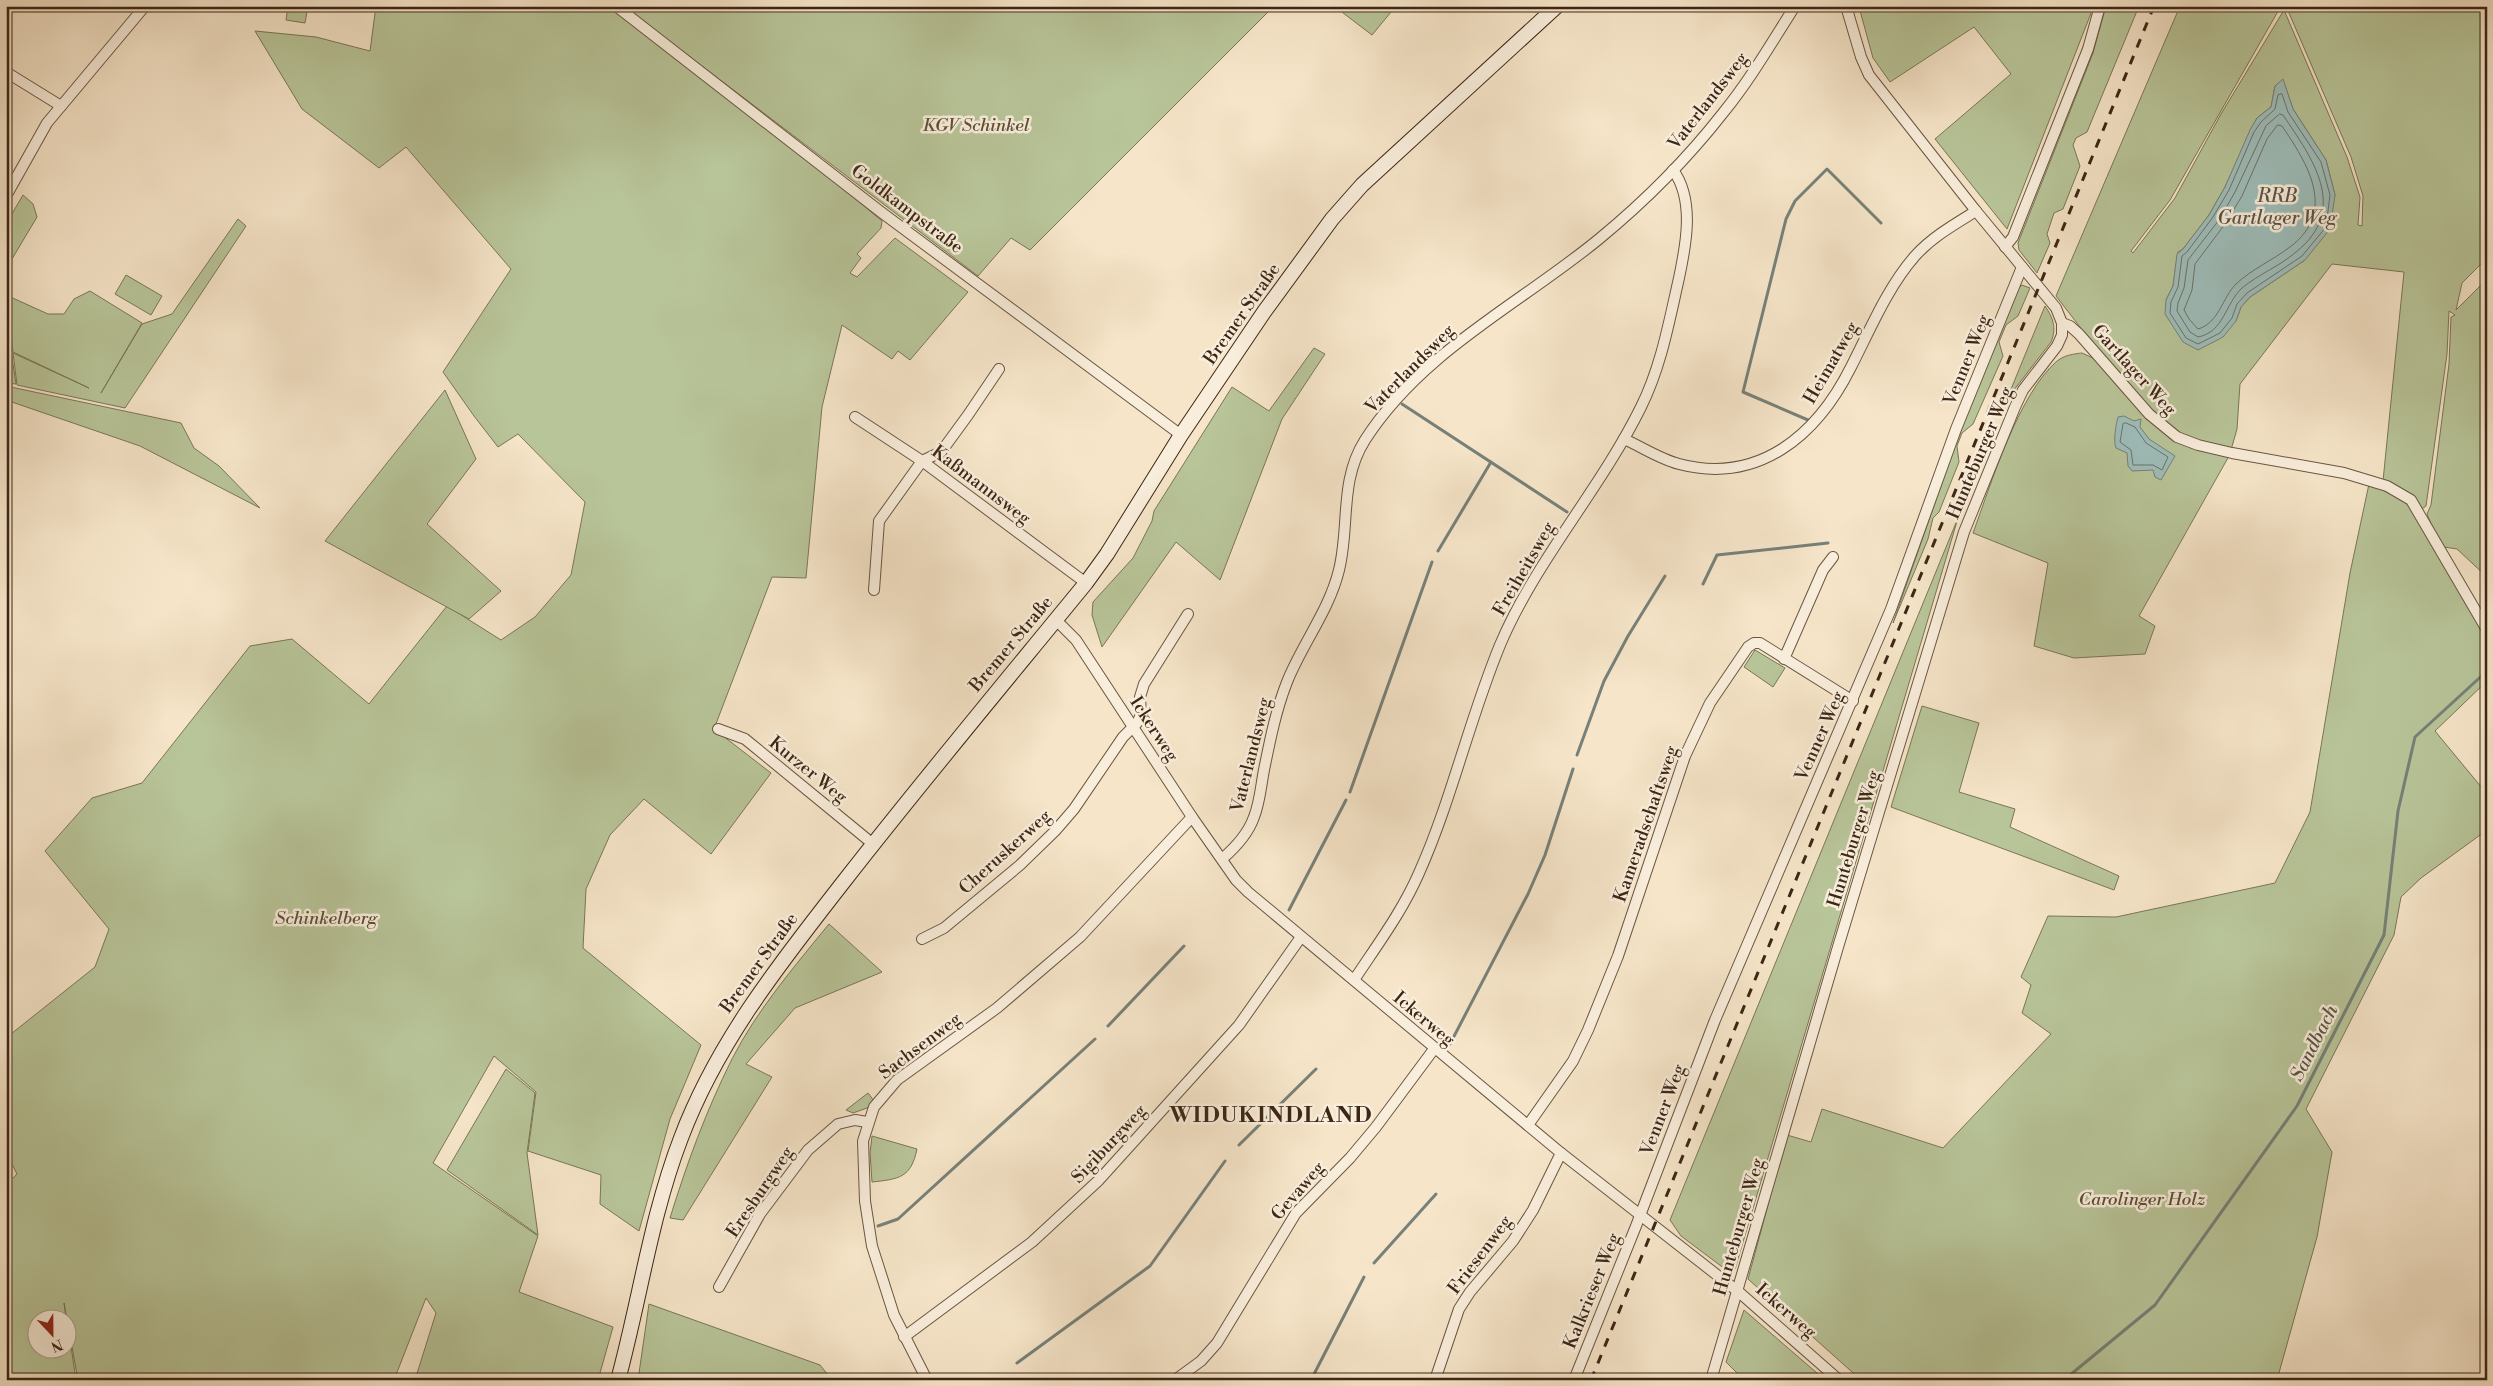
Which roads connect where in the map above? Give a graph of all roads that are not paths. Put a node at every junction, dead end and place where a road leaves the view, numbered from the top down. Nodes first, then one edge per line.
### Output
1 (145, 6) edge
2 (616, 6) edge
3 (1557, 6) edge
4 (1795, 6) edge
5 (1846, 6) edge
6 (2100, 6) edge
7 (6, 72) edge
8 (61, 106) junction
9 (1673, 170) junction
10 (6, 196) edge
11 (1976, 211) junction
12 (2005, 247) junction
13 (2022, 267) junction
14 (2062, 323) junction
15 (999, 369) dead end
16 (855, 417) dead end
17 (1180, 435) junction
18 (1624, 439) junction
19 (922, 461) junction
20 (1833, 557) dead end
21 (1086, 583) junction
22 (874, 590) dead end
23 (1188, 614) dead end
24 (1056, 620) junction
25 (2487, 630) edge
26 (1784, 659) junction
27 (1853, 701) junction
28 (1133, 728) junction
29 (718, 729) dead end
30 (1192, 817) junction
31 (873, 844) junction
32 (1222, 858) junction
33 (1301, 936) junction
34 (922, 939) dead end
35 (1354, 980) junction
36 (1434, 1049) junction
37 (867, 1122) junction
38 (1528, 1125) junction
39 (1561, 1153) junction
40 (1640, 1215) junction
41 (719, 1287) dead end
42 (1738, 1291) junction
43 (904, 1336) junction
44 (926, 1378) edge
45 (618, 1380) edge
46 (1175, 1380) edge
47 (1435, 1380) edge
48 (1574, 1380) edge
49 (1711, 1380) edge
50 (1839, 1380) edge

1 - 8 street
2 - 17 street, Goldkampstraße
3 - 17 main road, Bremer Straße
4 - 9 street, Vaterlandsweg
5 - 11 street, Gartlager Weg
6 - 12 street
7 - 8 street
8 - 10 street
9 - 18 street, Freiheitsweg
9 - 32 street, Vaterlandsweg
11 - 12 street, Gartlager Weg
11 - 18 street, Heimatweg
12 - 13 street, Gartlager Weg
13 - 14 street, Gartlager Weg
13 - 27 street, Venner Weg
14 - 25 street, Gartlager Weg
14 - 42 street, Hunteburger Weg
15 - 19 street
16 - 19 street, Kaßmannsweg
17 - 21 main road, Bremer Straße
18 - 35 street, Freiheitsweg
19 - 21 street, Kaßmannsweg
19 - 22 street
20 - 26 street
21 - 24 main road, Bremer Straße
23 - 28 street
24 - 28 street, Ickerweg
24 - 31 main road, Bremer Straße
26 - 27 street, Kameradschaftsweg
26 - 38 street, Kameradschaftsweg
27 - 40 street, Venner Weg
28 - 30 street, Ickerweg
28 - 34 street, Cheruskerweg
29 - 31 street, Kurzer Weg
30 - 32 street, Ickerweg
30 - 37 street, Sachsenweg
31 - 45 main road, Bremer Straße
32 - 33 street, Ickerweg
33 - 35 street, Ickerweg
33 - 43 street, Sigiburgweg
35 - 36 street, Ickerweg
36 - 38 street, Ickerweg
36 - 46 street, Gevaweg
37 - 41 street, Eresburgweg
37 - 43 street, Sachsenweg
38 - 39 street, Ickerweg
39 - 40 street, Ickerweg
39 - 47 street, Friesenweg
40 - 42 street, Ickerweg
40 - 48 street, Kalkrieser Weg
42 - 49 street, Hunteburger Weg
42 - 50 street, Ickerweg
43 - 44 street, Sachsenweg

